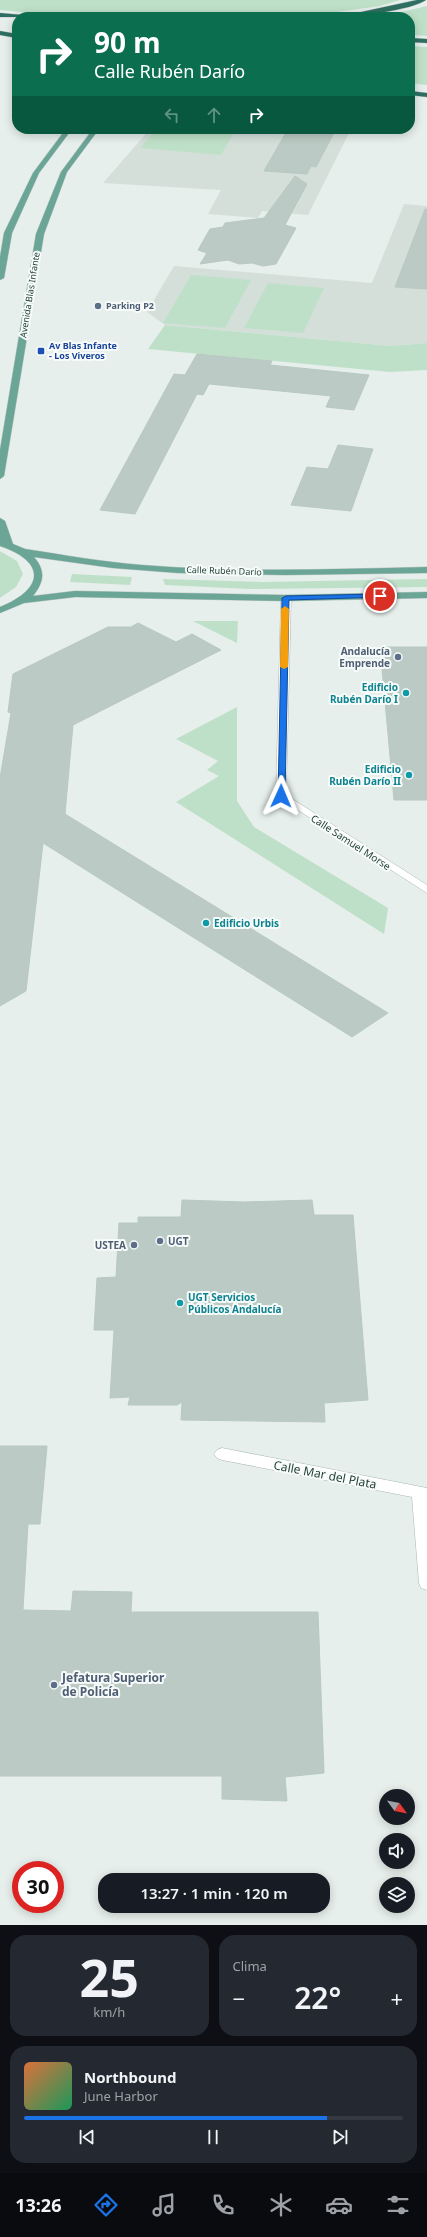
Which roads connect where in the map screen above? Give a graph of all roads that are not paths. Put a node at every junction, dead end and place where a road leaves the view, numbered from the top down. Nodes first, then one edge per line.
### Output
1 (422, 0) edge
2 (369, 12) edge
3 (0, 15) edge
4 (12, 16) edge
5 (0, 19) edge
6 (12, 20) edge
7 (0, 33) edge
8 (12, 35) edge
9 (415, 40) edge
10 (427, 41) edge
11 (415, 94) edge
12 (427, 95) edge
13 (65, 134) edge
14 (92, 134) edge
15 (0, 278) edge
16 (0, 476) edge
17 (0, 521) edge
18 (5, 545) edge
19 (23, 552) junction
20 (427, 570) edge
21 (427, 595) edge
22 (286, 598) junction
23 (24, 600) junction
24 (2, 611) edge
25 (427, 890) edge
26 (222, 1454) dead end
27 (424, 1494) edge
28 (427, 1583) edge

1 - 2 highway
3 - 4 highway
5 - 6 highway
7 - 8 highway
9 - 10 highway
11 - 12 main road
13 - 15 main road
14 - 16 main road, Avenida Blas Infante
17 - 18 main road
18 - 19 main road
19 - 20 main road, Calle Rubén Darío
19 - 23 main road
21 - 22 main road
22 - 23 main road
22 - 25 street, Calle Samuel Morse
23 - 24 main road
26 - 27 street, Calle Mar del Plata
27 - 28 street

